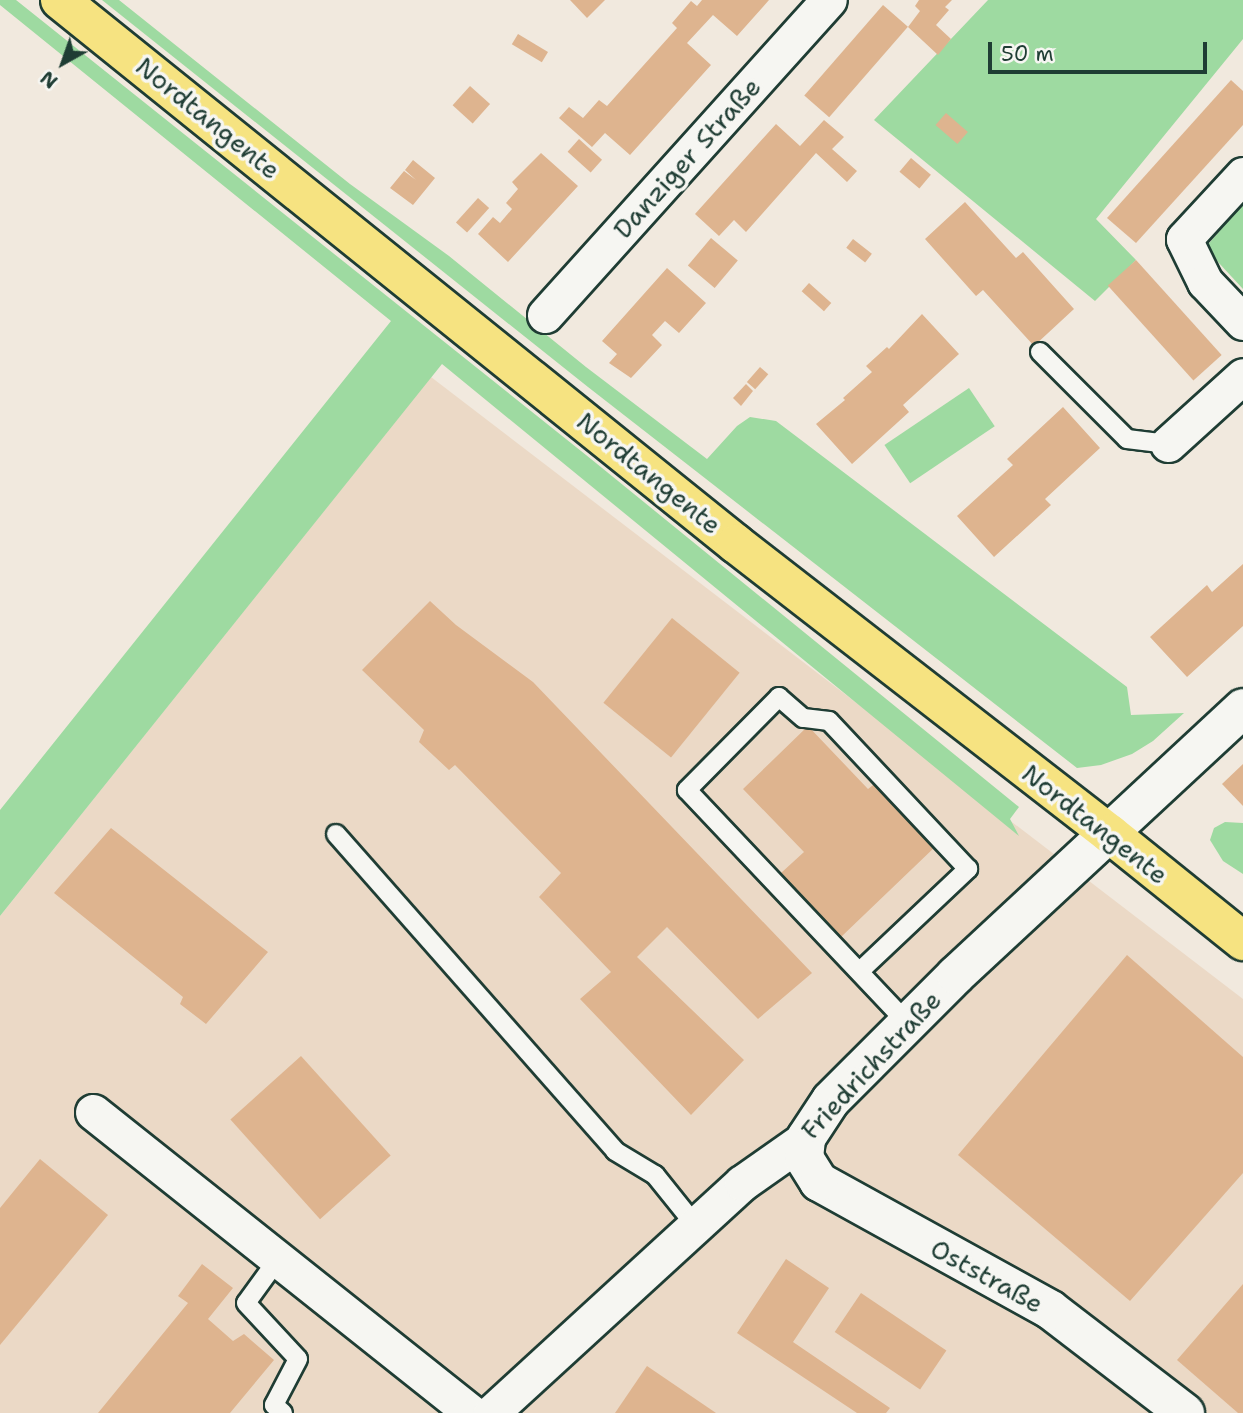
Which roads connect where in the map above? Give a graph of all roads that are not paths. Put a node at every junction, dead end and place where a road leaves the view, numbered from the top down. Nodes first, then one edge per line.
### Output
1 (60, 0) edge
2 (829, 0) edge
3 (1243, 175) edge
4 (545, 315) dead end
5 (1243, 321) edge
6 (1040, 352) dead end
7 (1243, 376) edge
8 (1168, 444) joint
9 (1243, 708) edge
10 (336, 834) dead end
11 (1110, 834) junction
12 (1243, 941) edge
13 (860, 971) junction
14 (907, 1023) junction
15 (93, 1112) dead end
16 (806, 1138) junction
17 (695, 1226) junction
18 (278, 1259) junction
19 (283, 1413) edge
20 (472, 1413) edge
21 (491, 1413) edge
22 (1185, 1413) edge

1 - 11 main road, Nordtangente
2 - 4 street, Danziger Straße
3 - 5 street
6 - 8 lane
7 - 8 street
9 - 11 street, Friedrichstraße
10 - 17 lane
11 - 12 main road, Nordtangente
11 - 14 street, Friedrichstraße
13 - 13 lane
13 - 14 lane
14 - 16 street, Friedrichstraße
15 - 18 street
16 - 17 street, Friedrichstraße
16 - 22 street, Oststraße
17 - 21 street, Friedrichstraße
18 - 19 lane
18 - 20 street

